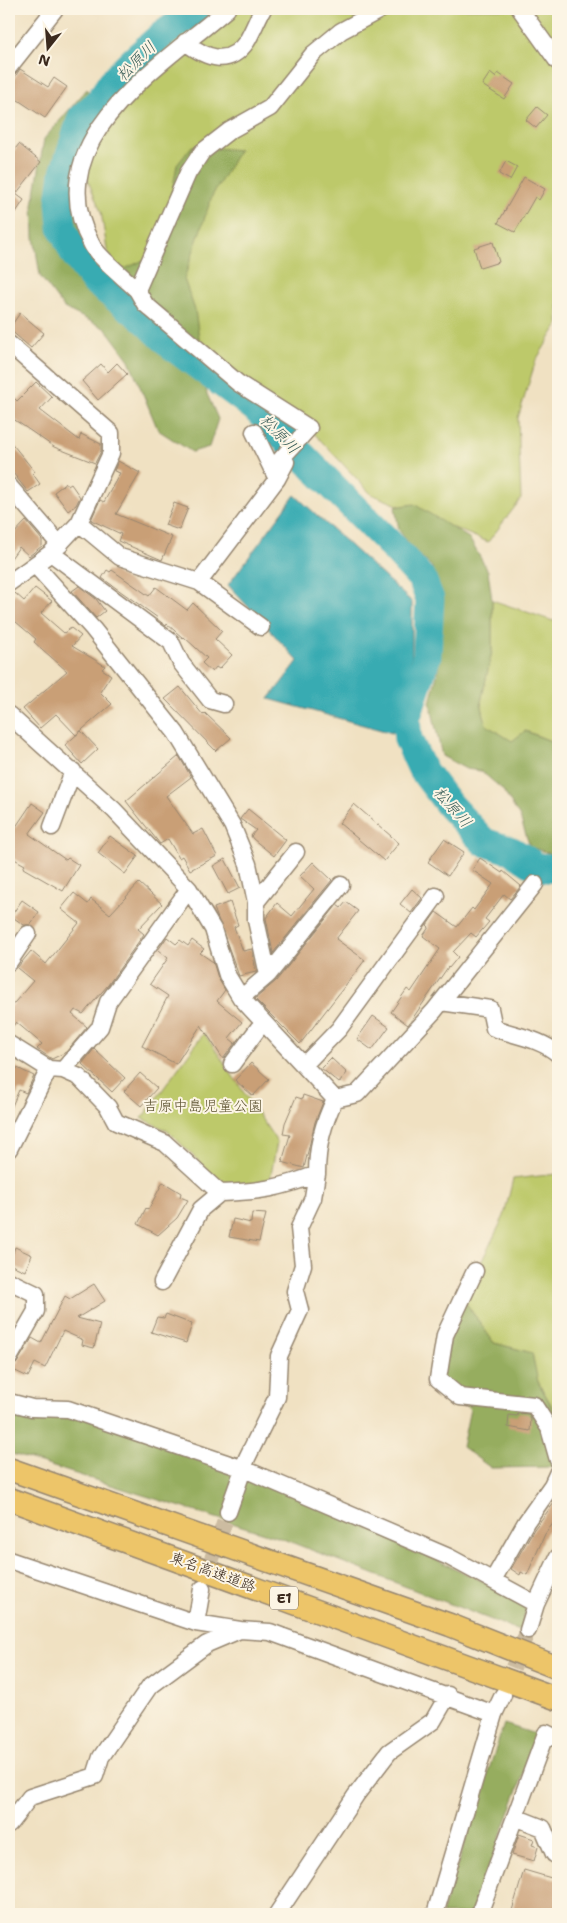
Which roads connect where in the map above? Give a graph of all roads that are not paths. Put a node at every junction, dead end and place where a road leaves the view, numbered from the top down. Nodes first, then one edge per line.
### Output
1 (55, 9) edge
2 (227, 9) edge
3 (264, 9) edge
4 (382, 9) edge
5 (520, 9) edge
6 (185, 42) junction
7 (558, 62) edge
8 (9, 67) edge
9 (137, 290) junction
10 (9, 344) edge
11 (254, 432) dead end
12 (277, 479) junction
13 (9, 486) edge
14 (79, 523) junction
15 (55, 549) junction
16 (36, 566) junction
17 (199, 582) junction
18 (9, 583) edge
19 (261, 627) dead end
20 (224, 704) dead end
21 (9, 715) edge
22 (73, 771) junction
23 (52, 827) dead end
24 (296, 852) dead end
25 (535, 884) dead end
26 (341, 885) dead end
27 (189, 889) junction
28 (436, 896) dead end
29 (256, 902) junction
30 (28, 934) dead end
31 (9, 962) edge
32 (268, 975) junction
33 (241, 998) junction
34 (441, 1002) junction
35 (263, 1022) junction
36 (9, 1044) edge
37 (558, 1054) edge
38 (232, 1064) dead end
39 (305, 1064) junction
40 (56, 1069) junction
41 (335, 1099) junction
42 (9, 1149) edge
43 (317, 1174) junction
44 (220, 1193) junction
45 (475, 1271) dead end
46 (9, 1282) edge
47 (162, 1282) dead end
48 (9, 1358) edge
49 (9, 1402) edge
50 (558, 1460) edge
51 (244, 1468) junction
52 (9, 1469) edge
53 (558, 1472) edge
54 (9, 1499) edge
55 (228, 1512) tunnel mouth
56 (558, 1557) edge
57 (9, 1560) edge
58 (493, 1580) junction
59 (202, 1588) tunnel mouth
60 (536, 1604) junction
61 (196, 1623) junction
62 (240, 1630) junction
63 (528, 1630) tunnel mouth
64 (558, 1668) edge
65 (503, 1695) tunnel mouth
66 (448, 1696) junction
67 (558, 1699) edge
68 (494, 1714) junction
69 (558, 1739) edge
70 (515, 1817) junction
71 (9, 1824) edge
72 (558, 1856) edge
73 (277, 1914) edge
74 (435, 1914) edge
75 (478, 1914) edge

1 - 8 street
2 - 6 street
3 - 6 street
4 - 9 street
5 - 7 street
6 - 9 street
9 - 12 street
10 - 14 street
11 - 12 street
12 - 17 street
13 - 15 street
14 - 15 street
14 - 17 street
15 - 16 street
15 - 20 street
16 - 18 street
16 - 29 street
17 - 19 street
21 - 22 street
22 - 23 street
22 - 27 street
24 - 29 street
25 - 34 street
26 - 32 street
27 - 33 street
27 - 40 street
28 - 39 street
29 - 32 street
30 - 31 street
32 - 33 street
33 - 35 street
34 - 37 street
34 - 41 street
35 - 38 street
35 - 39 street
36 - 40 street
39 - 41 street
40 - 42 street
40 - 44 street
41 - 43 street
43 - 44 street
43 - 51 street
44 - 47 street
45 - 50 street
46 - 48 street
49 - 51 street
51 - 55 street
51 - 58 street
52 - 64 highway, 東名高速道路 / E1
53 - 58 street
54 - 67 highway, 東名高速道路 / E1
56 - 60 street
57 - 61 street
58 - 60 street
59 - 61 street
60 - 63 street
61 - 62 street
62 - 66 street
62 - 71 street
65 - 68 street
66 - 68 street
66 - 73 street
68 - 74 street
69 - 70 street
70 - 72 street
70 - 75 street

